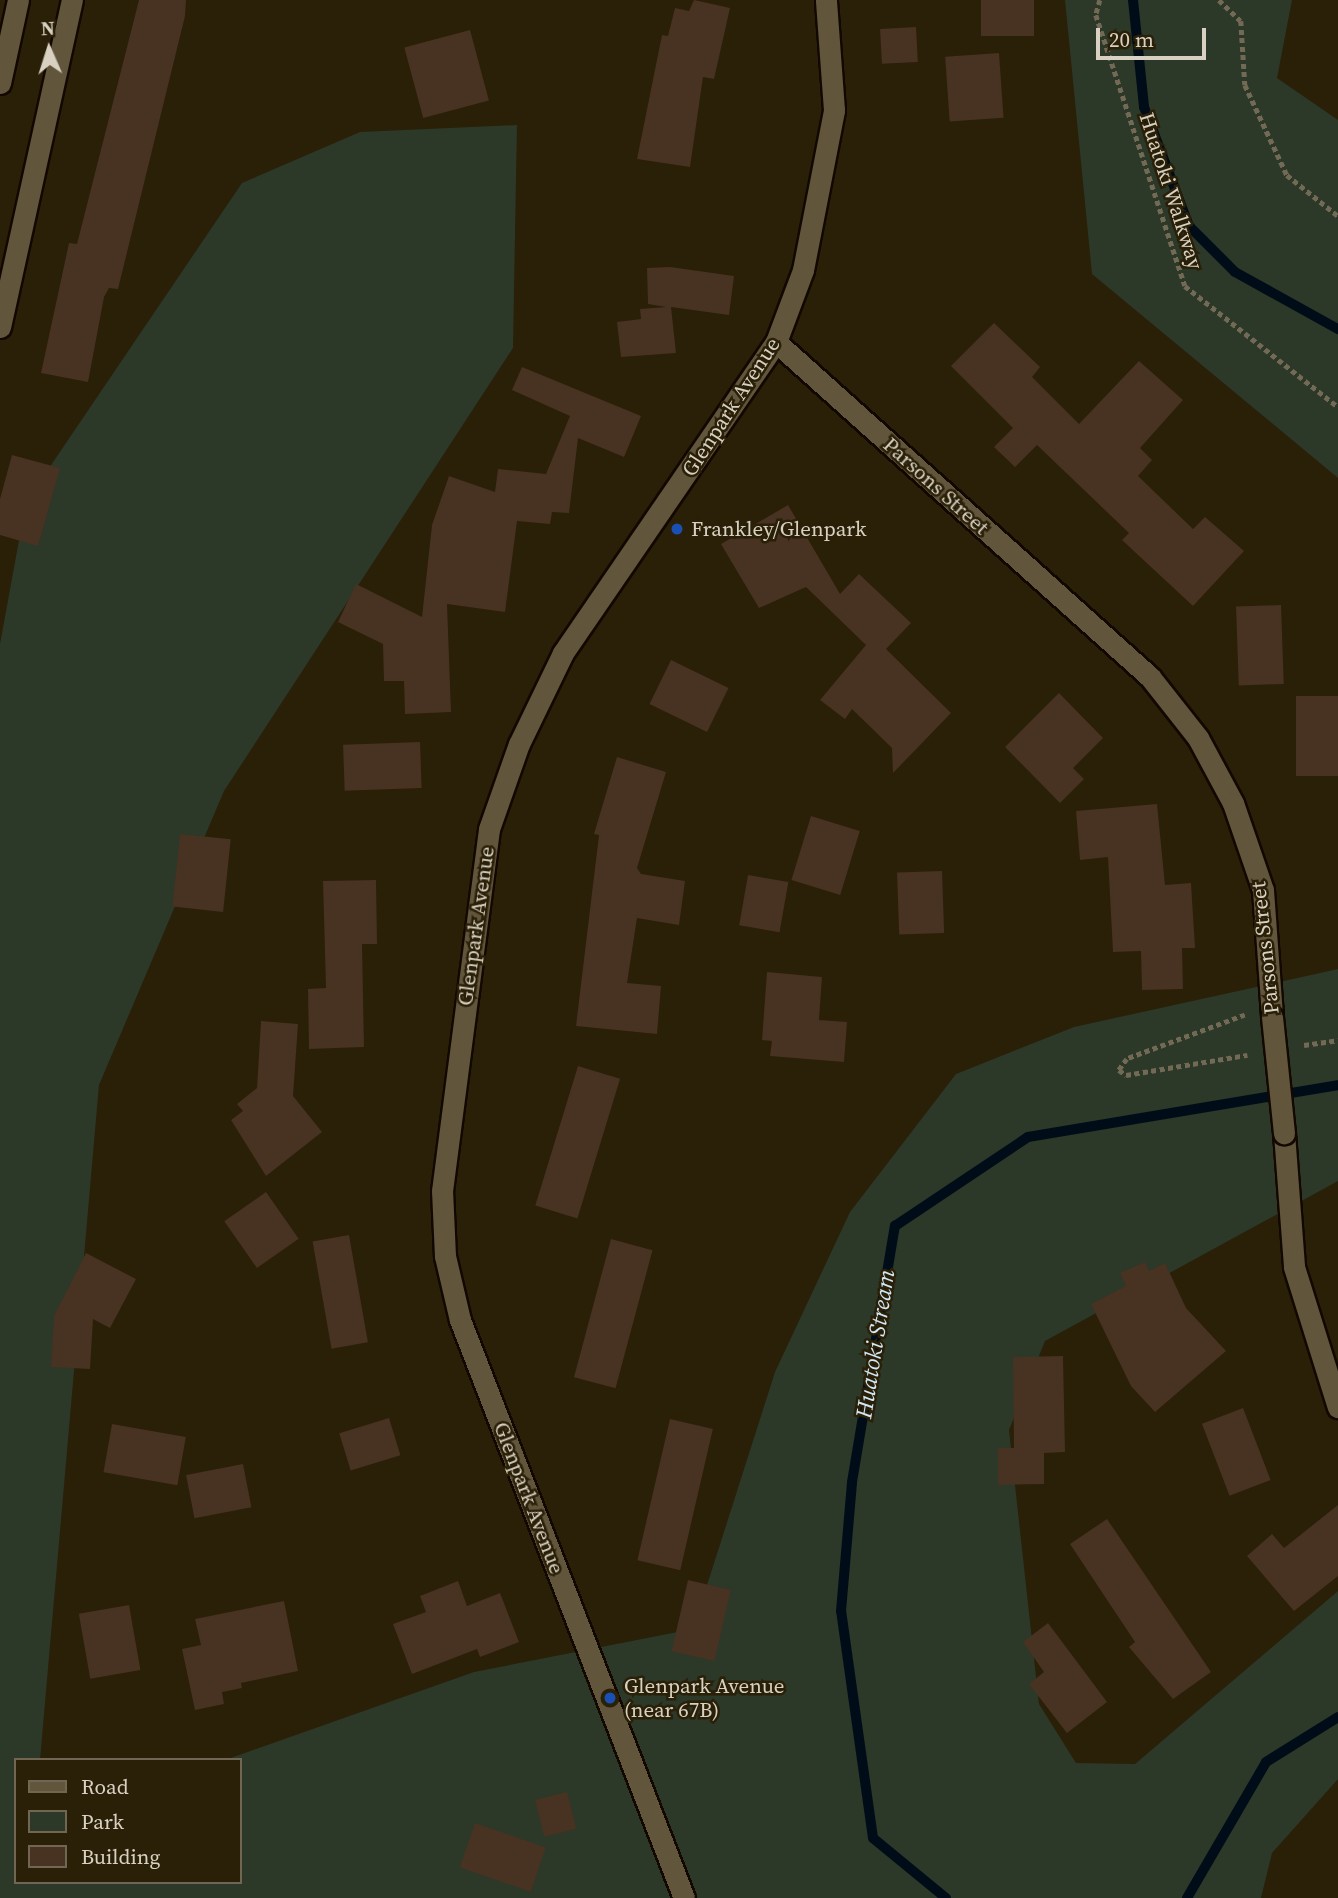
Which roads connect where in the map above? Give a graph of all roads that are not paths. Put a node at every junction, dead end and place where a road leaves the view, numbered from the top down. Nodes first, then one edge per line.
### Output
1 (18, 0) edge
2 (72, 0) edge
3 (826, 0) edge
4 (0, 83) edge
5 (0, 327) edge
6 (776, 342) junction
7 (1338, 1407) edge
8 (684, 1898) edge

1 - 4 street
2 - 5 street
3 - 6 street, Glenpark Avenue
6 - 7 street, Parsons Street, bridge
6 - 8 street, Glenpark Avenue

